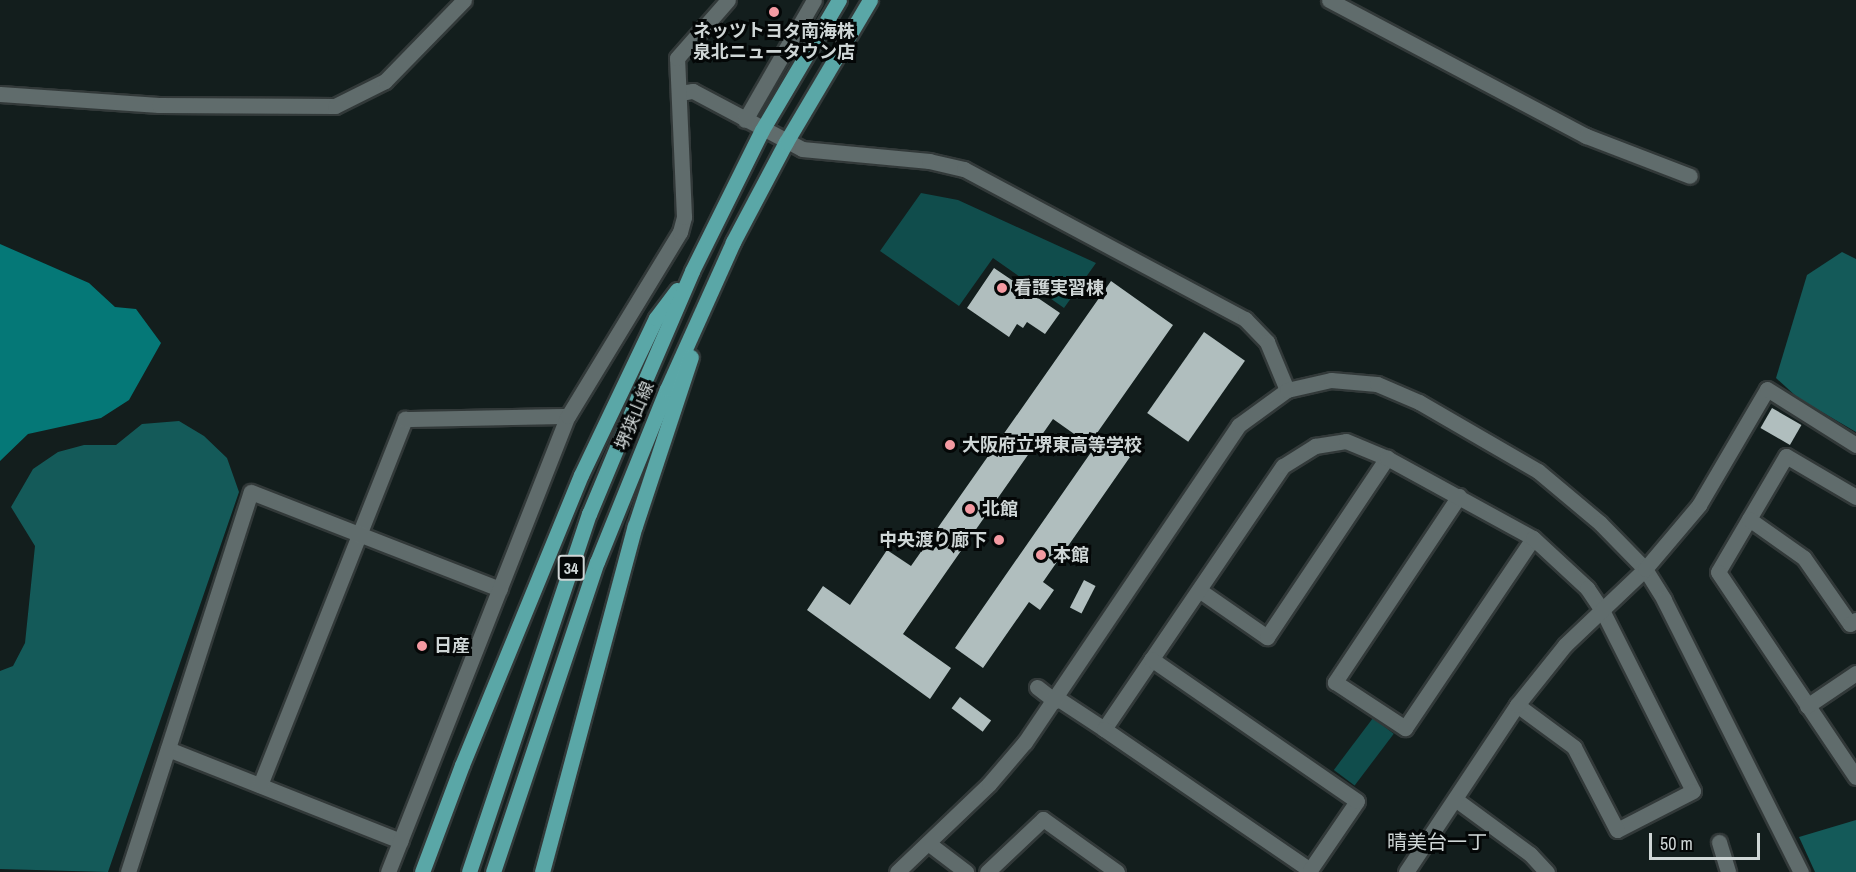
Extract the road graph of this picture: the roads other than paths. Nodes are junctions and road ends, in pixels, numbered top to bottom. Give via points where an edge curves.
1 (464, 0) edge
2 (728, 0) edge
3 (814, 0) edge
4 (839, 0) edge
5 (870, 0) edge
6 (1329, 0) edge
7 (680, 93) junction
8 (0, 94) edge
9 (745, 120) junction
10 (762, 130) junction
11 (786, 142) junction
12 (1690, 176) dead end
13 (692, 271) junction
14 (714, 289) junction
15 (1287, 390) junction
16 (567, 416) junction
17 (1856, 445) edge
18 (1387, 458) junction
19 (1460, 496) junction
20 (1856, 497) edge
21 (1749, 519) junction
22 (357, 534) junction
23 (1533, 538) junction
24 (1645, 569) junction
25 (500, 589) junction
26 (1199, 590) junction
27 (1603, 612) junction
28 (1856, 620) edge
29 (1151, 659) junction
30 (1856, 673) edge
31 (1037, 687) dead end
32 (1056, 699) junction
33 (1517, 705) junction
34 (1807, 705) junction
35 (1104, 729) junction
36 (168, 749) junction
37 (1856, 777) edge
38 (260, 785) junction
39 (1455, 799) junction
40 (400, 841) junction
41 (1719, 842) dead end
42 (928, 843) junction
43 (1726, 871) edge
44 (128, 872) edge
45 (388, 872) edge
46 (422, 872) edge
47 (469, 872) edge
48 (493, 872) edge
49 (542, 872) edge
50 (897, 872) edge
51 (966, 872) edge
52 (987, 872) edge
53 (1117, 872) edge
54 (1406, 872) edge
55 (1547, 872) edge
56 (1801, 872) edge

1 - 8 street via 385,81 335,106 159,105
2 - 7 street via 677,58
3 - 9 street
4 - 10 main road, 堺狭山線 / 34
5 - 11 main road, 堺狭山線 / 34
6 - 12 street via 1586,136
7 - 9 street via 693,91
7 - 16 street via 684,217 680,232
9 - 10 street
10 - 11 street
10 - 13 main road, 堺狭山線 / 34
11 - 14 main road, 堺狭山線 / 34
11 - 15 street via 802,149 929,161 964,169 1245,319 1267,342
13 - 46 main road via 656,318 581,475
13 - 47 main road, 堺狭山線 / 34 via 589,514
14 - 48 main road, 堺狭山線 / 34 via 597,562
14 - 49 main road via 635,526
15 - 24 street via 1331,380 1377,384 1419,402 1538,471 1576,499
15 - 32 street via 1239,425
16 - 22 street via 405,419
16 - 25 street
17 - 24 street via 1767,388 1699,505
18 - 19 street
18 - 26 street via 1346,441 1315,446 1283,466
18 - 26 street via 1267,637
19 - 23 street
19 - 23 street via 1335,682 1406,728
20 - 21 street via 1786,456
21 - 28 street via 1804,558 1850,624
21 - 34 street via 1718,572
22 - 25 street
22 - 36 street via 251,492
22 - 38 street
23 - 27 street via 1587,588
24 - 27 street
24 - 56 street
25 - 40 street
26 - 29 street
27 - 33 street via 1565,645
27 - 33 street via 1693,791 1617,830 1574,747
29 - 35 street
29 - 35 street via 1357,801 1310,870
30 - 34 street
31 - 32 street
32 - 35 street
32 - 42 street via 995,778
33 - 39 street
34 - 37 street
36 - 38 street
36 - 44 street
38 - 40 street
39 - 54 street
39 - 55 street via 1530,854
40 - 45 street
41 - 43 street
42 - 50 street
42 - 51 street
52 - 53 street via 1043,819

